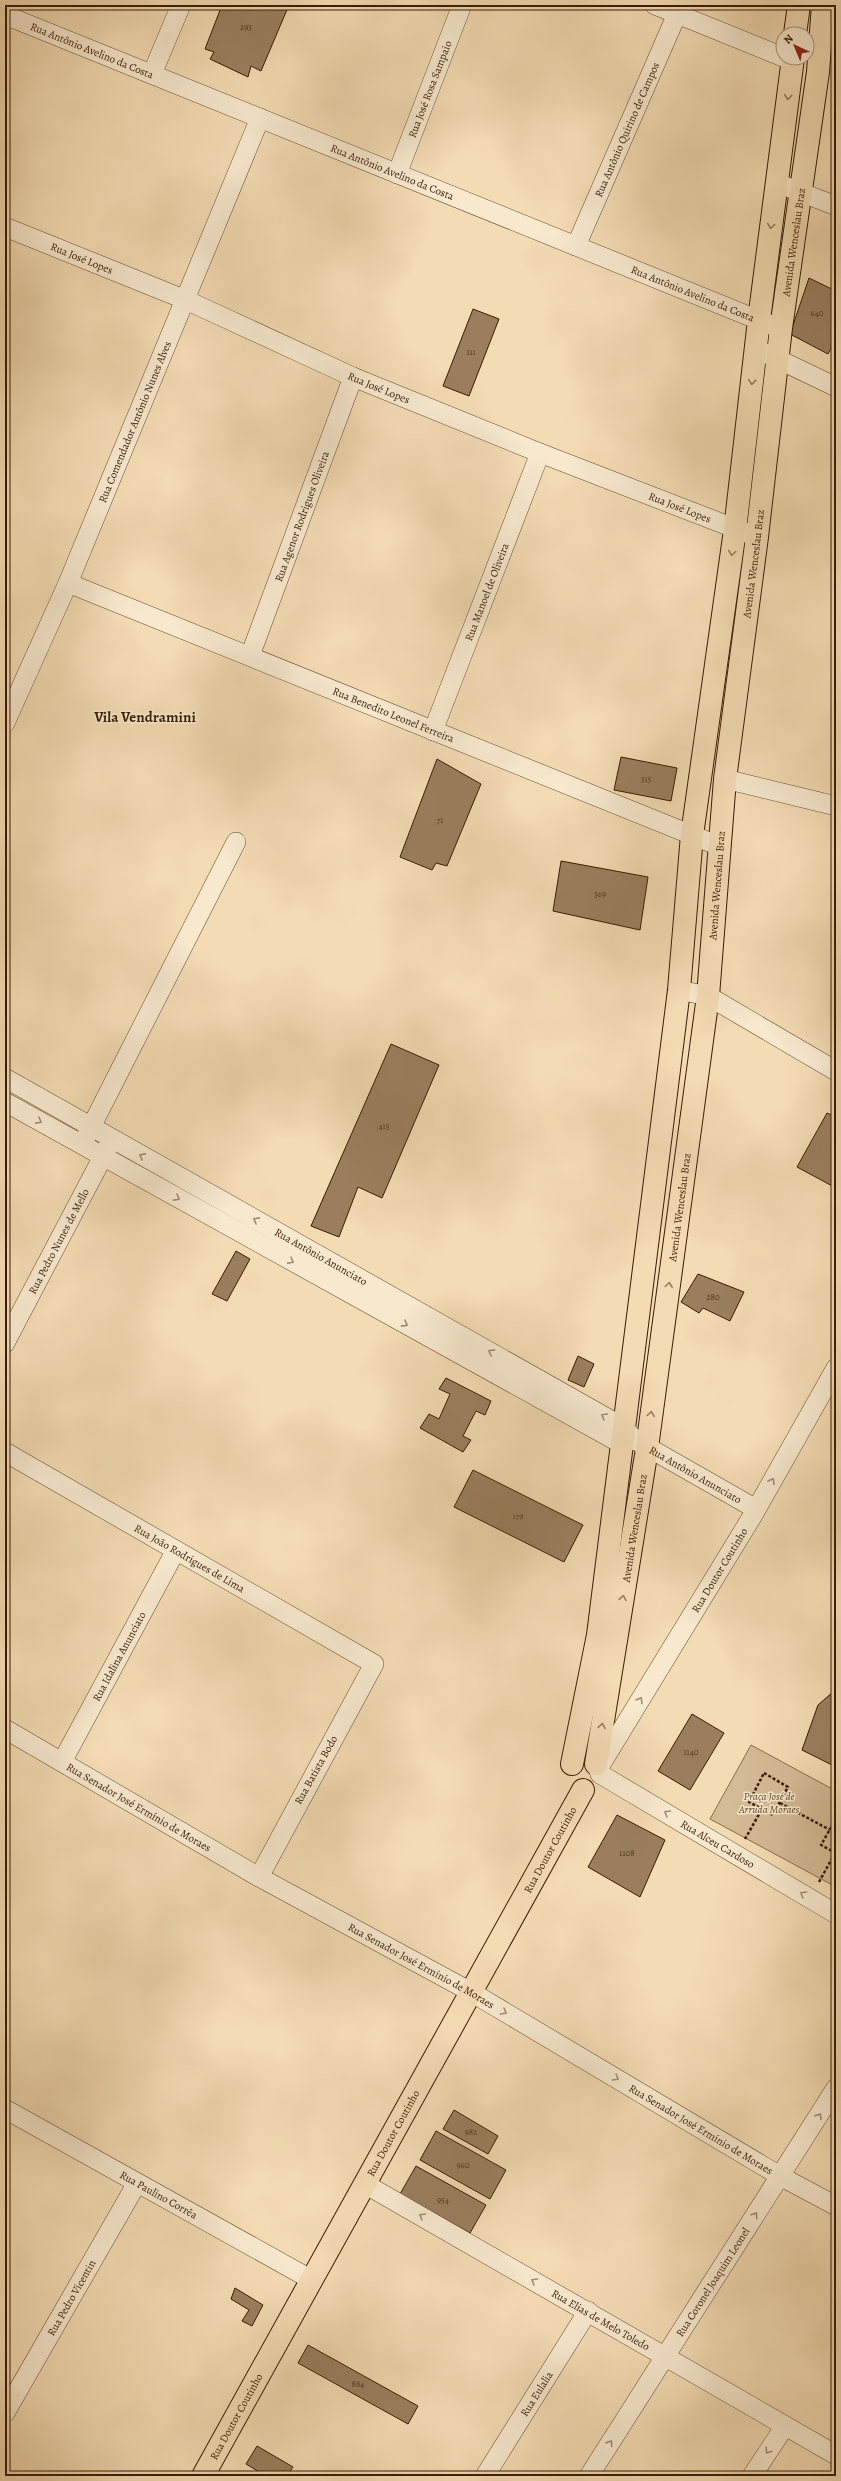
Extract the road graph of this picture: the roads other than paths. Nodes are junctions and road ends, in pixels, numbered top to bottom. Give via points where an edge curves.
1 (180, 5) edge
2 (462, 5) edge
3 (655, 5) edge
4 (799, 5) edge
5 (823, 5) edge
6 (676, 14) junction
7 (5, 15) edge
8 (797, 26) edge
9 (775, 53) edge
10 (787, 66) edge
11 (805, 66) edge
12 (818, 72) junction
13 (152, 74) junction
14 (260, 118) junction
15 (397, 174) junction
16 (777, 183) junction
17 (802, 192) junction
18 (836, 206) edge
19 (7, 233) edge
20 (576, 246) junction
21 (186, 300) junction
22 (759, 320) junction
23 (781, 328) junction
24 (756, 349) junction
25 (778, 360) junction
26 (353, 377) junction
27 (836, 387) edge
28 (540, 453) junction
29 (735, 530) junction
30 (757, 537) junction
31 (68, 583) junction
32 (250, 656) junction
33 (5, 723) edge
34 (433, 731) junction
35 (725, 779) junction
36 (836, 806) edge
37 (692, 835) junction
38 (236, 842) dead end
39 (719, 846) junction
40 (679, 990) junction
41 (708, 996) junction
42 (836, 1071) edge
43 (5, 1078) edge
44 (5, 1102) edge
45 (92, 1127) junction
46 (112, 1139) junction
47 (82, 1146) junction
48 (103, 1157) junction
49 (651, 1209) junction
50 (679, 1212) junction
51 (314, 1263) junction
52 (5, 1343) edge
53 (836, 1368) edge
54 (631, 1439) junction
55 (5, 1452) edge
56 (756, 1509) junction
57 (176, 1550) junction
58 (374, 1664) joint
59 (5, 1729) edge
60 (62, 1762) junction
61 (572, 1764) junction
62 (598, 1769) junction
63 (583, 1790) junction
64 (259, 1877) junction
65 (836, 1914) edge
66 (471, 1992) junction
67 (836, 2088) edge
68 (5, 2110) edge
69 (780, 2176) junction
70 (136, 2183) junction
71 (365, 2184) junction
72 (836, 2206) edge
73 (312, 2280) junction
74 (588, 2312) junction
75 (665, 2356) junction
76 (5, 2413) edge
77 (785, 2426) junction
78 (836, 2455) edge
79 (203, 2476) edge
80 (485, 2476) edge
81 (589, 2476) edge
82 (752, 2476) edge

1 - 13 street
2 - 15 street, Rua José Rosa Sampaio
3 - 6 street
4 - 8 main road
5 - 12 main road, Avenida Wenceslau Braz
6 - 9 street
6 - 20 street, Rua Antônio Quirino de Campos
7 - 13 street, Rua Antônio Avelino da Costa
10 -> 16 main road, Avenida Wenceslau Braz
11 - 12 street
12 - 17 main road, Avenida Wenceslau Braz
13 - 14 street, Rua Antônio Avelino da Costa
14 - 15 street, Rua Antônio Avelino da Costa
14 - 21 street, Rua Comendador Antônio Nunes Alves
15 - 20 street, Rua Antônio Avelino da Costa
16 - 17 street
16 -> 22 main road, Avenida Wenceslau Braz
17 - 18 street
17 - 23 main road, Avenida Wenceslau Braz
19 - 21 street, Rua José Lopes
20 - 22 street, Rua Antônio Avelino da Costa
21 - 26 street, Rua José Lopes
21 - 31 street, Rua Comendador Antônio Nunes Alves
22 - 23 street, Rua Antônio Avelino da Costa
22 - 24 main road, Avenida Wenceslau Braz
23 - 25 main road, Avenida Wenceslau Braz
24 - 25 street
24 -> 29 main road, Avenida Wenceslau Braz
25 - 27 street
25 - 30 main road, Avenida Wenceslau Braz
26 - 28 street, Rua José Lopes
26 - 32 street, Rua Agenor Rodrigues Oliveira
28 - 29 street, Rua José Lopes
28 - 34 street, Rua Manoel de Oliveira
29 - 30 street, Rua José Lopes
29 -> 37 main road, Avenida Wenceslau Braz
30 - 35 main road, Avenida Wenceslau Braz
31 - 32 street, Rua Benedito Leonel Ferreira
31 - 33 street, Rua Comendador Antônio Nunes Alves
32 - 34 street, Rua Benedito Leonel Ferreira
34 - 37 street, Rua Benedito Leonel Ferreira
35 - 36 street
35 - 39 main road, Avenida Wenceslau Braz
37 - 39 street, Rua Benedito Leonel Ferreira
37 - 40 main road, Avenida Wenceslau Braz
38 - 45 street
39 - 41 main road, Avenida Wenceslau Braz
40 - 41 street
40 - 49 main road, Avenida Wenceslau Braz
41 - 42 street
41 - 50 main road, Avenida Wenceslau Braz
43 - 45 street, Rua Antônio Anunciato
44 -> 47 street, Rua Antônio Anunciato
45 - 46 street, Rua Antônio Anunciato
45 - 47 street
46 - 48 street, Rua Pedro Nunes de Mello
51 -> 46 street, Rua Antônio Anunciato
47 - 48 street, Rua Antônio Anunciato
48 -> 51 street, Rua Antônio Anunciato
48 - 52 street, Rua Pedro Nunes de Mello
49 - 50 main road
49 - 54 main road, Avenida Wenceslau Braz
54 -> 50 main road, Avenida Wenceslau Braz
51 - 54 street, Rua Antônio Anunciato
56 -> 53 street, Rua Doutor Coutinho
54 - 56 street, Rua Antônio Anunciato
54 - 61 main road, Avenida Wenceslau Braz via 598,1635
62 -> 54 main road, Avenida Wenceslau Braz
55 - 57 street, Rua João Rodrigues de Lima
62 -> 56 street, Rua Doutor Coutinho
57 - 58 street, Rua João Rodrigues de Lima
57 - 60 street, Rua Idalina Anunciato
58 - 64 street, Rua Batista Bodo
59 - 60 street, Rua Senador José Ermínio de Moraes
60 - 64 street, Rua Senador José Ermínio de Moraes
61 - 62 main road via 587,1759
61 - 63 main road via 568,1778 573,1787
62 - 63 main road via 596,1784
65 -> 62 street, Rua Alceu Cardoso
63 - 66 main road, Rua Doutor Coutinho
64 - 66 street, Rua Senador José Ermínio de Moraes
66 -> 69 street, Rua Senador José Ermínio de Moraes
66 - 71 main road, Rua Doutor Coutinho
69 -> 67 street, Rua Coronel Joaquim Leonel
68 - 70 street, Rua Paulino Corrêa
69 - 72 street, Rua Senador José Ermínio de Moraes
75 -> 69 street, Rua Coronel Joaquim Leonel
70 - 73 street, Rua Paulino Corrêa
70 - 76 street, Rua Pedro Vicentin
71 - 73 main road, Rua Doutor Coutinho
74 -> 71 street, Rua Elias de Melo Toledo
73 - 79 main road, Rua Doutor Coutinho
74 - 75 street, Rua Elias de Melo Toledo
74 - 80 street, Rua Eulalia
75 - 77 street, Rua Elias de Melo Toledo
81 -> 75 street, Rua Coronel Joaquim Leonel
77 - 78 street, Rua Elias de Melo Toledo
77 -> 82 street

